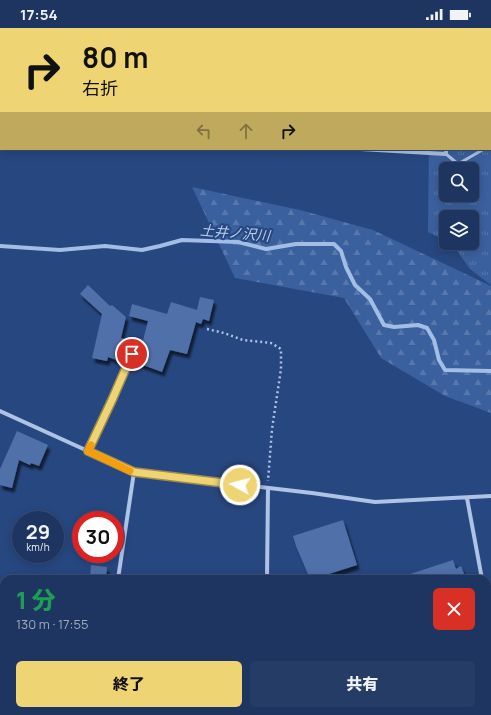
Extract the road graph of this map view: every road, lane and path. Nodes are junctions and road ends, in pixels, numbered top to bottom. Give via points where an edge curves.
1 (389, 150) edge
2 (482, 150) edge
3 (446, 152) edge
4 (207, 329) dead end
5 (132, 354) dead end
6 (0, 411) edge
7 (88, 451) junction
8 (134, 472) junction
9 (268, 488) junction
10 (491, 496) edge
11 (467, 498) junction
12 (119, 575) edge
13 (267, 575) edge
14 (481, 575) edge

1 - 3 street
2 - 3 lane via 458,164
4 - 9 path via 243,340 271,343 281,349
5 - 7 street
6 - 7 street
7 - 8 street
8 - 9 street
8 - 12 street
9 - 11 street via 375,502
9 - 13 street
10 - 11 street
11 - 14 street

